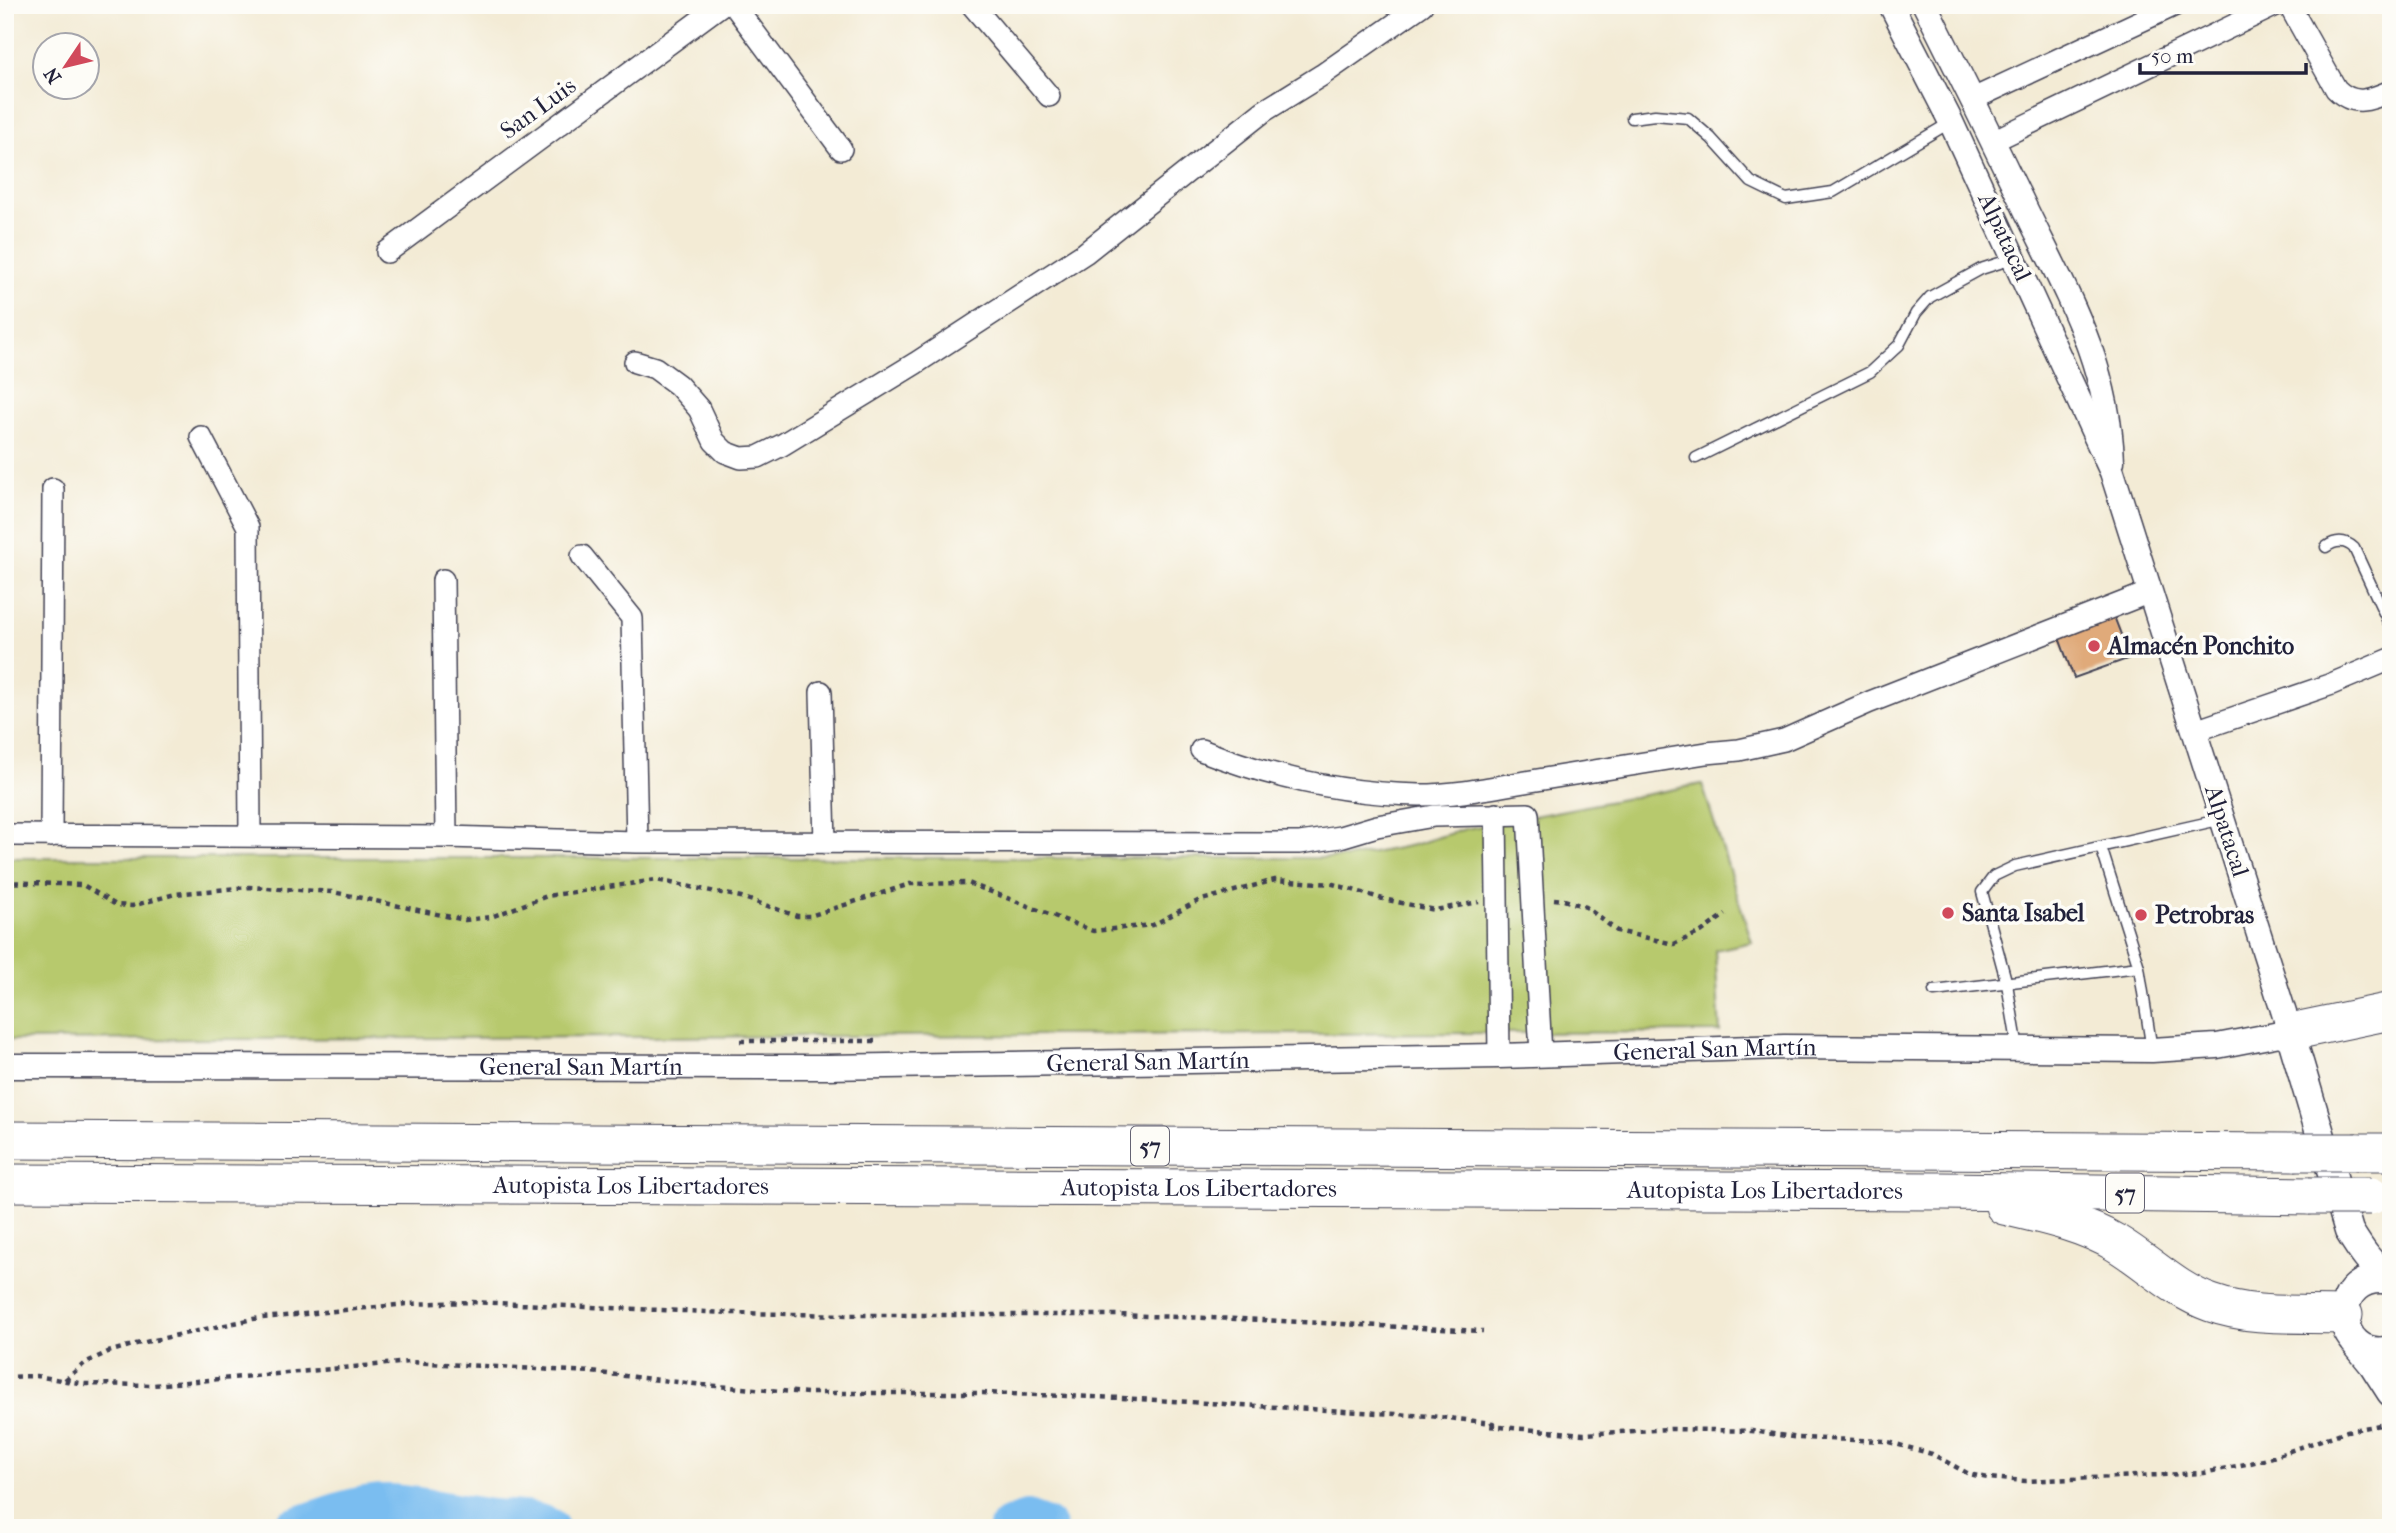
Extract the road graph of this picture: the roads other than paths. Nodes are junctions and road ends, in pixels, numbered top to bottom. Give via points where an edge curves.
1 (721, 5) edge
2 (734, 5) edge
3 (972, 5) edge
4 (1422, 5) edge
5 (1891, 5) edge
6 (1926, 5) edge
7 (2175, 5) edge
8 (2276, 5) edge
9 (2289, 5) edge
10 (2391, 91) edge
11 (1049, 96) dead end
12 (1973, 99) junction
13 (1632, 118) dead end
14 (1951, 122) junction
15 (1993, 141) junction
16 (841, 149) dead end
17 (387, 252) dead end
18 (2015, 258) junction
19 (2085, 331) junction
20 (2054, 346) junction
21 (635, 362) dead end
22 (201, 438) dead end
23 (1696, 458) dead end
24 (2112, 472) junction
25 (53, 489) dead end
26 (2326, 547) dead end
27 (582, 556) dead end
28 (443, 580) dead end
29 (2150, 592) junction
30 (2391, 628) edge
31 (2391, 659) edge
32 (821, 692) dead end
33 (2195, 731) junction
34 (1201, 750) dead end
35 (1496, 814) junction
36 (2223, 819) junction
37 (5, 835) edge
38 (250, 835) junction
39 (51, 836) junction
40 (446, 836) junction
41 (638, 842) junction
42 (825, 842) junction
43 (2101, 847) junction
44 (2139, 967) junction
45 (2007, 984) junction
46 (1934, 991) dead end
47 (2391, 1011) edge
48 (2290, 1032) junction
49 (2018, 1048) junction
50 (2152, 1050) junction
51 (1541, 1055) junction
52 (1499, 1056) junction
53 (5, 1066) edge
54 (5, 1140) edge
55 (2374, 1152) edge
56 (5, 1183) edge
57 (1942, 1191) junction
58 (2381, 1196) edge
59 (2349, 1231) junction
60 (2391, 1279) edge
61 (2347, 1321) junction
62 (2391, 1350) edge
63 (2391, 1392) edge

1 - 17 street, San Luis
2 - 16 street
3 - 11 street
4 - 21 street via 1264,111 1085,253 916,363 758,457 741,458 725,452 688,395 667,376
5 - 14 street, Alpatacal
6 - 12 street, Alpatacal
7 - 12 street
8 - 15 street
9 - 10 street via 2343,96 2367,101
12 - 15 street, Alpatacal
13 - 14 lane via 1688,118 1751,182 1786,199 1833,192
14 - 18 street, Alpatacal
15 - 19 street, Alpatacal
18 - 20 street, Alpatacal
18 - 23 lane via 1981,269 1930,297 1899,345 1870,372
19 - 20 street via 2076,342
19 - 24 street, Alpatacal via 2108,416
20 - 24 street, Alpatacal
22 - 38 street via 248,527
24 - 29 street, Alpatacal
25 - 39 street
26 - 30 lane via 2338,541 2354,548
27 - 41 street via 632,618
28 - 40 street
29 - 33 street, Alpatacal
29 - 34 street via 1784,740 1739,750 1419,795 1285,778
31 - 33 street
32 - 42 street
33 - 36 street, Alpatacal
35 - 42 street via 1434,816 1300,843
35 - 51 street via 1528,814
35 - 52 street
36 - 43 lane
36 - 48 street, Alpatacal
37 - 39 street
38 - 39 street
38 - 40 street
40 - 41 street
41 - 42 street
43 - 44 lane
43 - 45 lane via 2015,866 1994,876 1982,892
44 - 45 lane
44 - 50 lane
45 - 46 lane
45 - 49 lane
47 - 48 highway
48 - 50 street, General San Martín via 2217,1046
48 - 59 main road, Alpatacal
49 - 50 street, General San Martín
49 - 51 street, General San Martín via 1784,1047
51 - 52 street, General San Martín
52 - 53 street, General San Martín via 826,1067
54 - 55 highway, Autopista Los Libertadores / 57, bridge
56 - 57 highway, Autopista Los Libertadores / 57
57 - 58 highway, Autopista Los Libertadores / 57, bridge
57 - 61 highway via 2088,1229 2210,1303 2251,1313
59 - 60 main road, Alpatacal via 2368,1259
59 - 61 main road, Alpatacal
60 - 61 main road, Alpatacal via 2379,1278 2352,1290
61 - 62 main road via 2374,1351
61 - 63 main road

